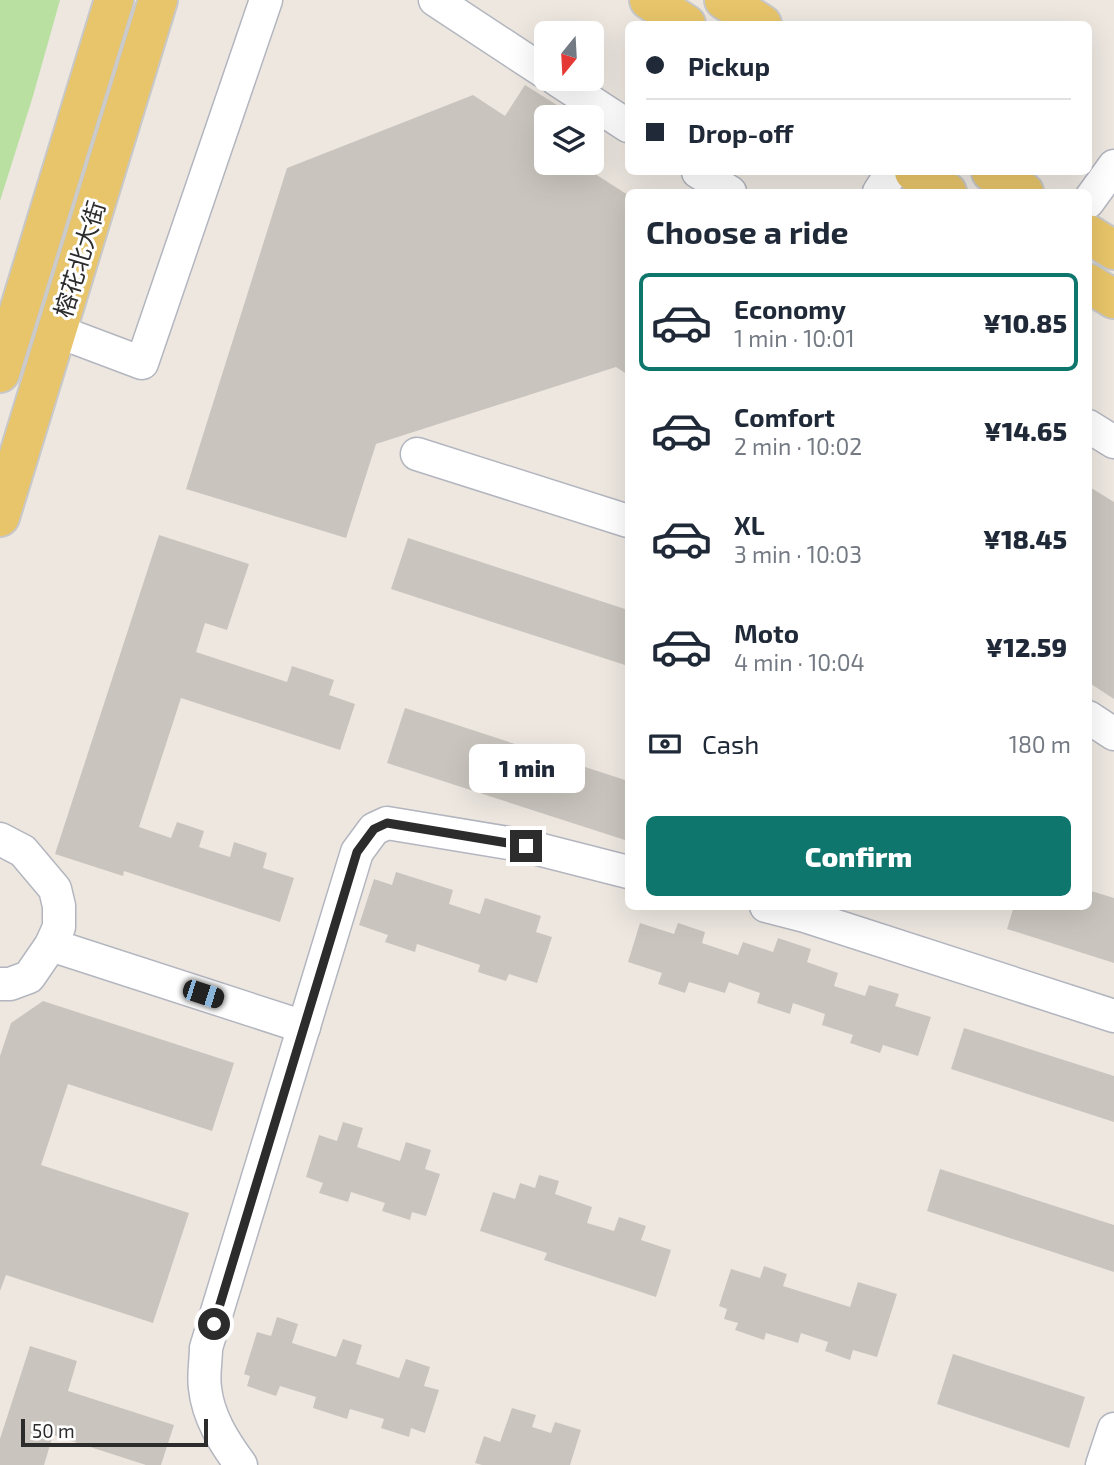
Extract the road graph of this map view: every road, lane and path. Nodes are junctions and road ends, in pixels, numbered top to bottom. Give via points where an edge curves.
1 (114, 0) edge
2 (158, 0) edge
3 (266, 0) edge
4 (435, 0) edge
5 (649, 0) edge
6 (724, 0) edge
7 (681, 21) edge
8 (757, 21) edge
9 (534, 64) edge
10 (574, 91) edge
11 (625, 124) edge
12 (1114, 166) edge
13 (703, 175) edge
14 (919, 175) edge
15 (996, 175) edge
16 (725, 189) edge
17 (942, 189) edge
18 (1019, 189) edge
19 (1092, 196) edge
20 (1092, 236) edge
21 (1114, 250) edge
22 (1092, 285) edge
23 (1114, 299) edge
24 (57, 331) junction
25 (0, 373) edge
26 (1092, 428) edge
27 (1114, 442) edge
28 (417, 454) dead end
29 (0, 517) edge
30 (625, 520) edge
31 (1092, 720) edge
32 (1114, 734) edge
33 (0, 839) edge
34 (625, 871) edge
35 (781, 910) edge
36 (51, 945) junction
37 (0, 984) edge
38 (1114, 1016) edge
39 (304, 1027) junction
40 (1114, 1429) edge
41 (241, 1465) edge
42 (1102, 1465) edge

1 - 25 main road, 榕花北大街
2 - 24 main road, 榕花北大街
3 - 24 lane via 142,363
4 - 9 lane
5 - 7 main road
6 - 8 main road
10 - 11 lane
12 - 19 lane
13 - 16 lane
14 - 17 main road
15 - 18 main road
20 - 21 main road
22 - 23 main road
24 - 29 main road, 榕花北大街
26 - 27 lane
28 - 30 lane
31 - 32 lane
33 - 36 lane via 23,851 55,889 59,927
34 - 39 lane via 526,846 387,823 374,829 357,852
35 - 38 lane
36 - 37 lane via 29,977
36 - 39 lane
39 - 41 lane via 206,1348 204,1388 213,1420
40 - 42 lane

